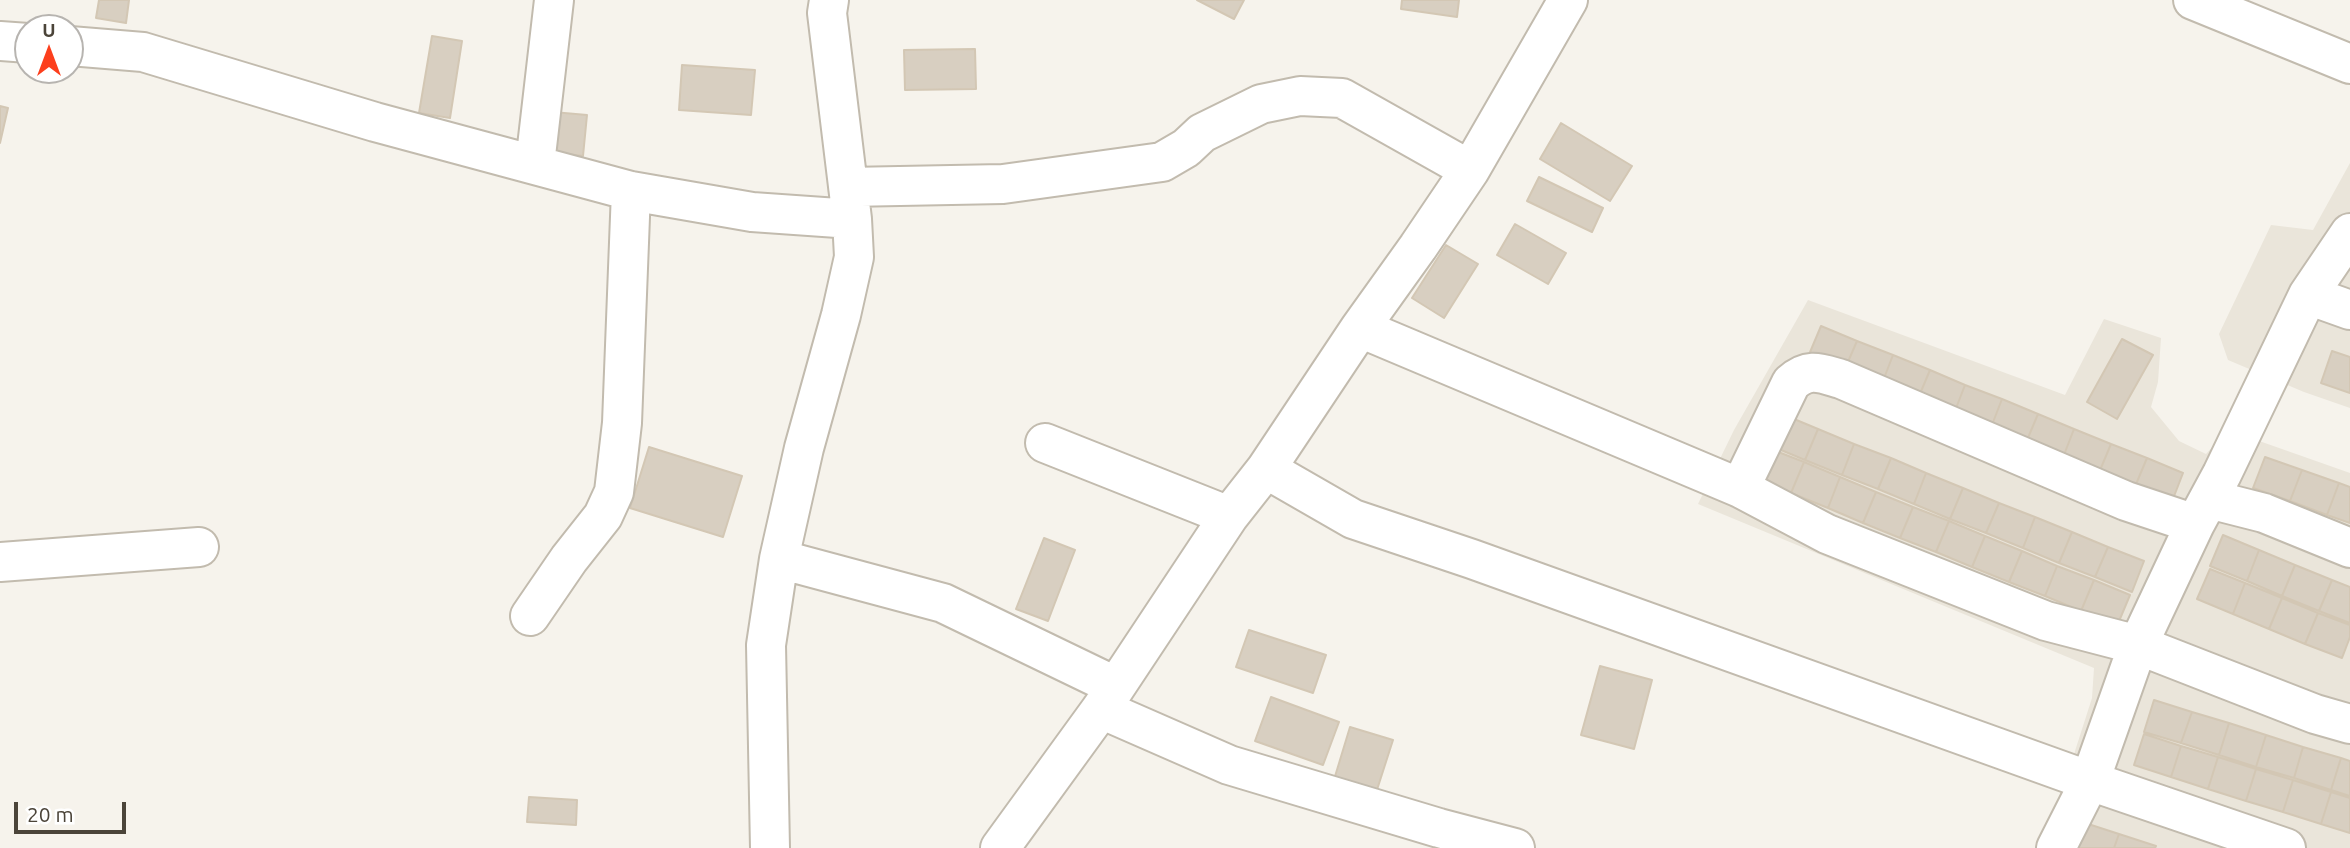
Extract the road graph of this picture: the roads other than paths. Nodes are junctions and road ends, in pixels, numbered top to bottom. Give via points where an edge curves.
1 (554, 0) edge
2 (829, 0) edge
3 (1568, 0) edge
4 (2193, 0) edge
5 (84, 47) edge
6 (2350, 64) edge
7 (535, 164) junction
8 (1470, 170) junction
9 (631, 191) junction
10 (850, 203) junction
11 (2350, 233) edge
12 (2308, 295) junction
13 (2350, 310) edge
14 (1360, 328) junction
15 (1045, 443) dead end
16 (1266, 469) junction
17 (1740, 488) junction
18 (2202, 512) junction
19 (1229, 516) junction
20 (199, 547) dead end
21 (2350, 548) edge
22 (779, 559) junction
23 (0, 562) edge
24 (530, 616) dead end
25 (2138, 645) junction
26 (1108, 697) junction
27 (2350, 724) edge
28 (2090, 781) junction
29 (770, 848) edge
30 (1000, 848) edge
31 (1515, 848) edge
32 (2056, 848) edge
33 (2286, 848) edge

1 - 7 street
2 - 10 street
3 - 8 street
4 - 6 street
5 - 7 street via 143,52 375,122
7 - 9 street
8 - 10 street via 1342,98 1300,96 1261,104 1202,133 1162,162
8 - 14 street
9 - 10 street via 752,212
9 - 24 street via 622,423 614,492 603,516
10 - 22 street via 852,268
11 - 12 street
12 - 13 street
12 - 18 street
14 - 16 street
14 - 17 street
15 - 19 street
16 - 19 street
16 - 28 street via 1353,519
17 - 18 street via 1791,383 1801,374 1816,372 2126,501
17 - 25 street via 1827,534 2046,621
18 - 21 street via 2264,513
18 - 25 street
19 - 26 street
20 - 23 street
22 - 26 street via 943,603
22 - 29 street via 766,645
25 - 27 street
25 - 28 street
26 - 30 street
26 - 31 street via 1229,765
28 - 32 street
28 - 33 street

